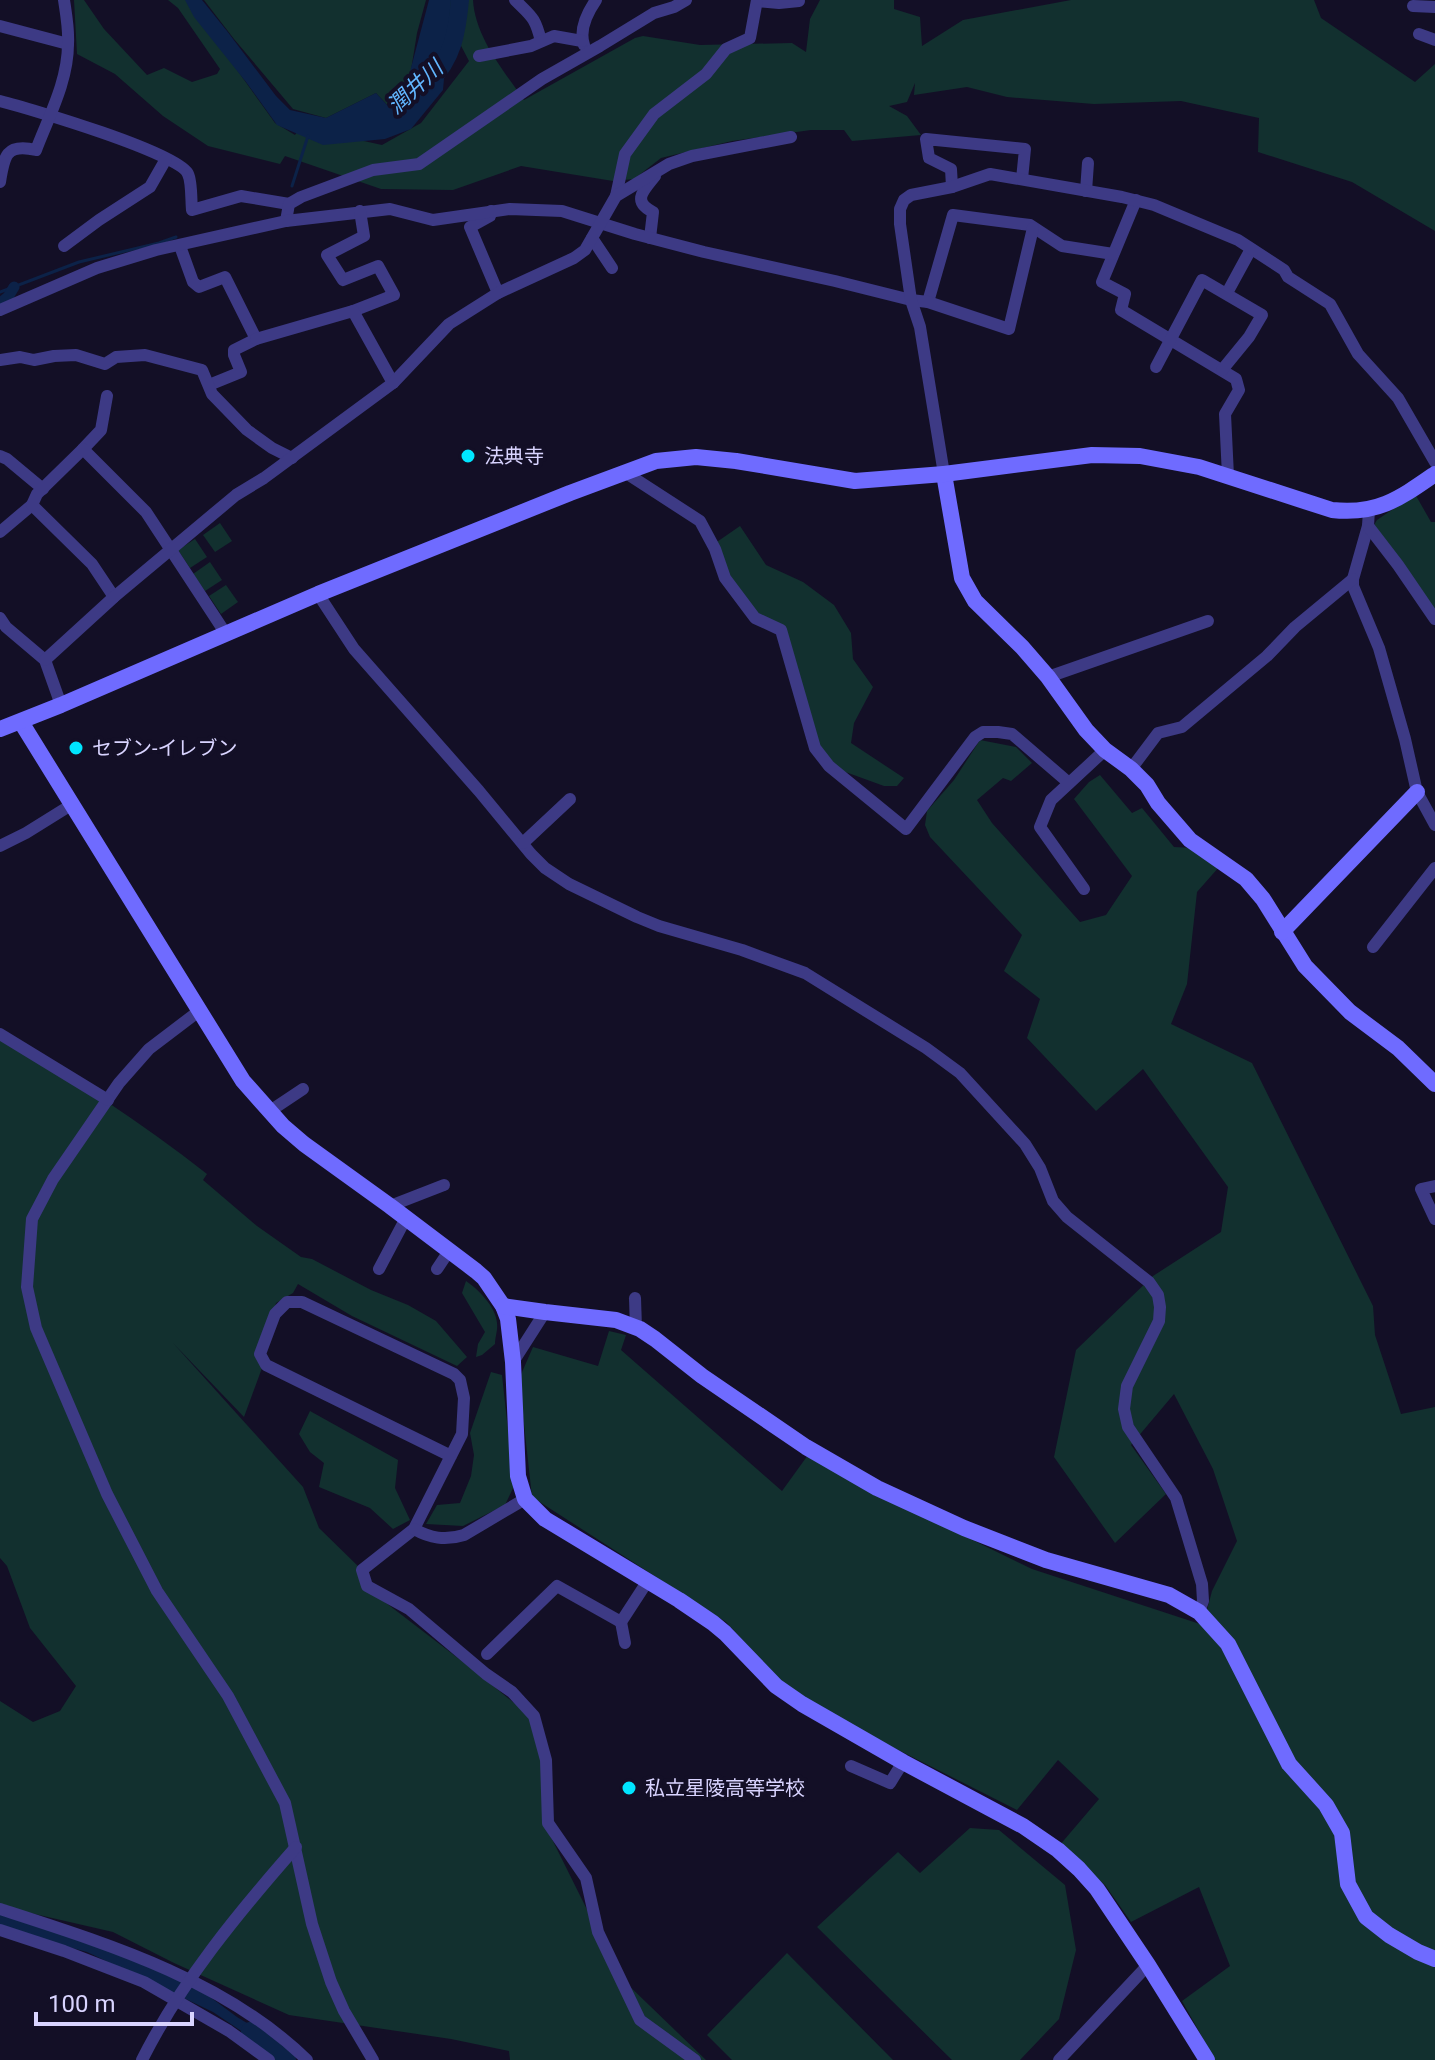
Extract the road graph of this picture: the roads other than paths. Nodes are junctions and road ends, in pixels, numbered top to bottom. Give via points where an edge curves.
1 (64, 0) edge
2 (515, 0) edge
3 (596, 0) edge
4 (686, 0) edge
5 (757, 1) edge
6 (799, 1) edge
7 (1413, 6) dead end
8 (1435, 7) edge
9 (0, 26) edge
10 (1419, 34) dead end
11 (1435, 40) edge
12 (541, 41) junction
13 (582, 41) junction
14 (68, 44) junction
15 (589, 53) junction
16 (479, 56) dead end
17 (0, 101) edge
18 (49, 114) junction
19 (791, 137) dead end
20 (166, 159) junction
21 (1088, 163) dead end
22 (659, 170) junction
23 (1022, 179) junction
24 (0, 182) edge
25 (952, 187) junction
26 (1086, 191) junction
27 (616, 196) junction
28 (1136, 200) junction
29 (289, 204) junction
30 (360, 211) junction
31 (491, 211) junction
32 (286, 221) junction
33 (601, 223) junction
34 (1033, 228) junction
35 (592, 238) junction
36 (650, 238) junction
37 (64, 246) dead end
38 (180, 246) junction
39 (1251, 249) junction
40 (1113, 254) junction
41 (612, 268) dead end
42 (498, 293) junction
43 (1227, 293) junction
44 (911, 300) junction
45 (928, 302) junction
46 (0, 310) edge
47 (353, 311) junction
48 (256, 339) junction
49 (1172, 341) junction
50 (0, 360) edge
51 (1156, 367) dead end
52 (1222, 370) junction
53 (393, 383) junction
54 (209, 385) junction
55 (107, 396) dead end
56 (83, 449) junction
57 (0, 456) edge
58 (292, 458) junction
59 (1435, 462) edge
60 (626, 473) junction
61 (944, 474) junction
62 (1435, 474) edge
63 (1228, 476) junction
64 (43, 489) junction
65 (32, 505) junction
66 (1368, 518) junction
67 (0, 532) edge
68 (171, 548) junction
69 (1353, 579) junction
70 (318, 594) junction
71 (114, 597) junction
72 (0, 618) edge
73 (1435, 619) edge
74 (1208, 621) dead end
75 (226, 634) junction
76 (45, 660) junction
77 (1048, 677) junction
78 (61, 705) junction
79 (21, 722) junction
80 (1, 727) edge
81 (1105, 750) junction
82 (1131, 769) junction
83 (1069, 783) junction
84 (1417, 792) junction
85 (570, 799) dead end
86 (71, 805) junction
87 (1435, 825) edge
88 (523, 843) junction
89 (0, 846) edge
90 (1435, 868) edge
91 (1084, 889) dead end
92 (1282, 932) junction
93 (1373, 947) dead end
94 (199, 1011) junction
95 (0, 1034) edge
96 (1435, 1084) edge
97 (303, 1089) dead end
98 (108, 1100) junction
99 (270, 1111) junction
100 (444, 1185) dead end
101 (1435, 1186) edge
102 (390, 1206) junction
103 (406, 1218) junction
104 (1435, 1219) edge
105 (449, 1251) junction
106 (379, 1269) dead end
107 (437, 1269) dead end
108 (635, 1298) dead end
109 (503, 1306) junction
110 (545, 1312) junction
111 (636, 1328) junction
112 (513, 1362) junction
113 (451, 1456) junction
114 (525, 1499) junction
115 (414, 1529) junction
116 (647, 1582) junction
117 (1199, 1612) junction
118 (621, 1622) junction
119 (625, 1643) dead end
120 (487, 1654) dead end
121 (903, 1762) junction
122 (851, 1766) dead end
123 (296, 1847) junction
124 (0, 1909) edge
125 (0, 1930) edge
126 (1435, 1959) edge
127 (1148, 1965) junction
128 (189, 1979) junction
129 (175, 2001) junction
130 (142, 2060) edge
131 (269, 2060) edge
132 (307, 2060) edge
133 (373, 2060) edge
134 (695, 2060) edge
135 (1059, 2060) edge
136 (1207, 2060) edge

1 - 14 street
2 - 12 street via 537,23
3 - 13 street
4 - 15 street
5 - 6 street
5 - 27 street via 750,38 726,49 706,74 654,114 625,154
7 - 8 street
9 - 14 street
10 - 11 street
12 - 13 street via 554,36
12 - 16 street
13 - 15 street
14 - 18 street via 64,76
15 - 29 street via 419,164 373,170
17 - 18 street
18 - 20 street
18 - 24 street via 36,150 22,147 4,158
19 - 22 street via 692,156
20 - 29 street via 188,173 192,210 241,196
20 - 37 street via 150,187
21 - 26 street
22 - 27 street
22 - 36 street via 641,194 645,208 653,212
23 - 25 street via 990,174
23 - 25 street via 1025,149 926,139 929,158 951,169
23 - 26 street
25 - 44 street via 911,195 900,209
26 - 28 street
27 - 33 street
28 - 39 street
28 - 40 street
29 - 32 street
30 - 31 street via 390,209 433,220
30 - 32 street
30 - 47 street via 364,236 327,255 343,280 378,266 394,295
31 - 33 street via 562,211
31 - 42 street via 470,227
32 - 38 street
33 - 35 street
33 - 36 street
34 - 40 street via 1062,246
34 - 45 street via 953,215
34 - 45 street via 1009,329
35 - 41 street
35 - 42 street via 574,258
36 - 44 street
38 - 46 street via 97,268
38 - 48 street via 199,287 225,277
39 - 43 street
39 - 59 street via 1330,304 1358,354 1398,398
40 - 49 street via 1102,282 1125,294 1121,310
42 - 53 street via 449,324
43 - 49 street via 1202,280
43 - 52 street via 1262,315
44 - 45 street
44 - 61 street
47 - 48 street
47 - 53 street
48 - 54 street via 234,350 241,372
49 - 51 street
49 - 52 street
50 - 54 street via 76,355 105,364 116,357 145,355 202,370
52 - 63 street via 1236,379 1239,390 1225,414
53 - 58 street
54 - 58 street via 247,430
55 - 56 street via 101,430
56 - 64 street
56 - 68 street via 146,512
57 - 64 street
58 - 68 street
60 - 61 street via 656,461 696,457 855,481
60 - 70 street
60 - 83 street via 700,521 725,578 755,618 781,630 815,748 829,766 906,829 983,732 1012,734
61 - 63 street via 1092,455 1168,460
61 - 77 street via 962,578 975,601
62 - 66 street
63 - 66 street
64 - 65 street
65 - 67 street
65 - 71 street via 92,564
66 - 69 street
66 - 73 street
68 - 71 street
68 - 75 street
69 - 82 street via 1182,727 1158,733
69 - 84 street via 1379,648
70 - 75 street
70 - 88 street via 354,649
71 - 76 street
72 - 76 street
74 - 77 street
75 - 78 street
76 - 78 street
77 - 81 street
78 - 79 street
79 - 80 street
79 - 86 street
81 - 82 street
81 - 83 street
82 - 92 street via 1190,840 1246,879
83 - 91 street via 1051,800 1040,827
84 - 87 street
84 - 92 street
85 - 88 street
86 - 89 street
86 - 94 street
88 - 117 street via 545,868 569,884 659,926 805,973 926,1048 960,1073 1025,1144 1053,1201 1067,1217 1149,1282 1158,1295 1159,1321 1127,1386 1124,1409 1128,1427 1176,1498 1202,1584
90 - 93 street
92 - 96 street via 1305,966 1350,1012
94 - 98 street via 149,1049
94 - 99 street via 243,1081
95 - 98 street
97 - 99 street
98 - 123 street via 32,1219 27,1287 36,1328 107,1494 157,1591 235,1710 285,1803
99 - 102 street via 304,1144
100 - 102 street
101 - 104 street via 1421,1189
102 - 103 street
103 - 105 street
103 - 106 street
105 - 107 street
105 - 109 street via 484,1278
108 - 111 street
109 - 110 street
109 - 112 street
110 - 111 street via 616,1320
110 - 112 street
111 - 117 street via 806,1447 877,1488 1046,1560 1169,1595
112 - 114 street via 518,1476
113 - 113 street via 266,1365 260,1354 275,1314 287,1302 302,1302 454,1374 464,1398 462,1434
113 - 115 street
114 - 115 street via 454,1538 430,1538
114 - 116 street via 545,1519
115 - 134 street via 362,1570 367,1586 409,1609 534,1716 546,1760 548,1823 586,1878 598,1932 640,2020
116 - 118 street
116 - 121 street via 719,1628 766,1677 802,1704
117 - 126 street via 1228,1644 1289,1764 1326,1805 1342,1833 1348,1884 1366,1917
118 - 119 street
118 - 120 street via 557,1586
121 - 122 street via 890,1783
121 - 127 street via 1058,1850 1097,1889
123 - 128 street
123 - 133 street via 331,1982
124 - 128 street
125 - 129 street via 109,1967
127 - 135 street
127 - 136 street
128 - 129 street
128 - 132 street via 269,2026
129 - 130 street
129 - 131 street

